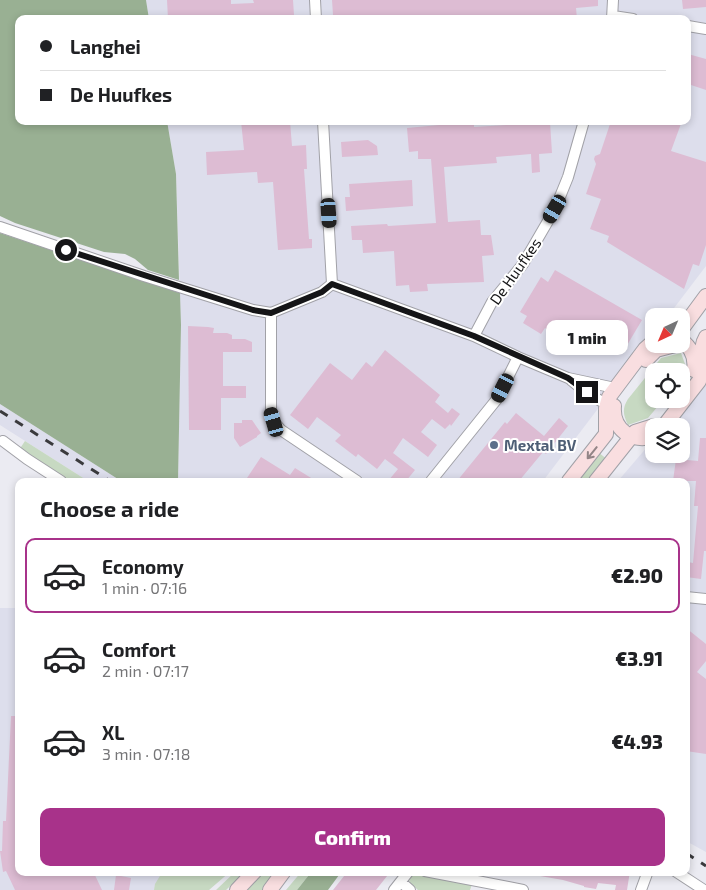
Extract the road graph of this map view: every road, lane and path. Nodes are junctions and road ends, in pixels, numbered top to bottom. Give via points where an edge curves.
1 (315, 0) edge
2 (613, 0) edge
3 (316, 15) edge
4 (612, 15) edge
5 (691, 26) edge
6 (706, 29) edge
7 (323, 125) edge
8 (583, 125) edge
9 (0, 227) edge
10 (332, 284) junction
11 (706, 296) edge
12 (706, 308) edge
13 (271, 313) junction
14 (690, 318) edge
15 (690, 330) edge
16 (474, 336) junction
17 (706, 337) edge
18 (645, 349) edge
19 (690, 350) edge
20 (654, 353) edge
21 (518, 357) junction
22 (701, 372) edge
23 (568, 378) junction
24 (690, 379) edge
25 (615, 388) junction
26 (700, 389) edge
27 (669, 408) edge
28 (609, 411) junction
29 (661, 418) edge
30 (672, 418) edge
31 (645, 429) edge
32 (645, 437) edge
33 (634, 438) junction
34 (3, 441) dead end
35 (56, 478) edge
36 (353, 478) edge
37 (433, 478) edge
38 (571, 478) edge
39 (599, 478) edge
40 (605, 478) edge
41 (690, 597) edge
42 (706, 599) edge
43 (250, 876) edge
44 (280, 876) edge
45 (405, 876) edge
46 (448, 876) edge
47 (646, 876) edge
48 (683, 876) edge
49 (397, 886) edge
50 (236, 889) edge
51 (508, 889) edge
52 (270, 890) edge
53 (410, 890) edge
54 (523, 890) edge
55 (641, 890) edge
56 (704, 890) edge

1 - 3 street
2 - 4 street
5 - 6 street
7 - 10 street
8 - 16 street, De Huufkes via 555,209 523,264 492,302
9 - 13 street via 144,276
10 - 13 street via 322,292
10 - 16 street
11 - 14 main road
12 - 15 main road
13 - 36 street via 271,411 274,422
16 - 21 street
17 - 22 main road
18 - 25 main road
19 - 22 main road
20 - 28 main road
21 - 23 street
21 - 37 street via 497,399
22 - 24 main road
22 - 26 main road
23 - 25 street
23 - 28 street
25 - 28 main road
26 - 30 main road
27 - 29 main road
28 - 33 main road via 618,427
28 -> 38 main road via 606,434
31 - 33 main road via 635,432
32 - 33 main road
33 - 39 main road
33 - 40 main road
34 - 35 street
41 - 42 street
43 - 50 main road
44 - 52 main road
45 - 49 street
46 - 51 street
47 - 55 street
48 - 56 street
49 - 53 street
51 - 54 street

